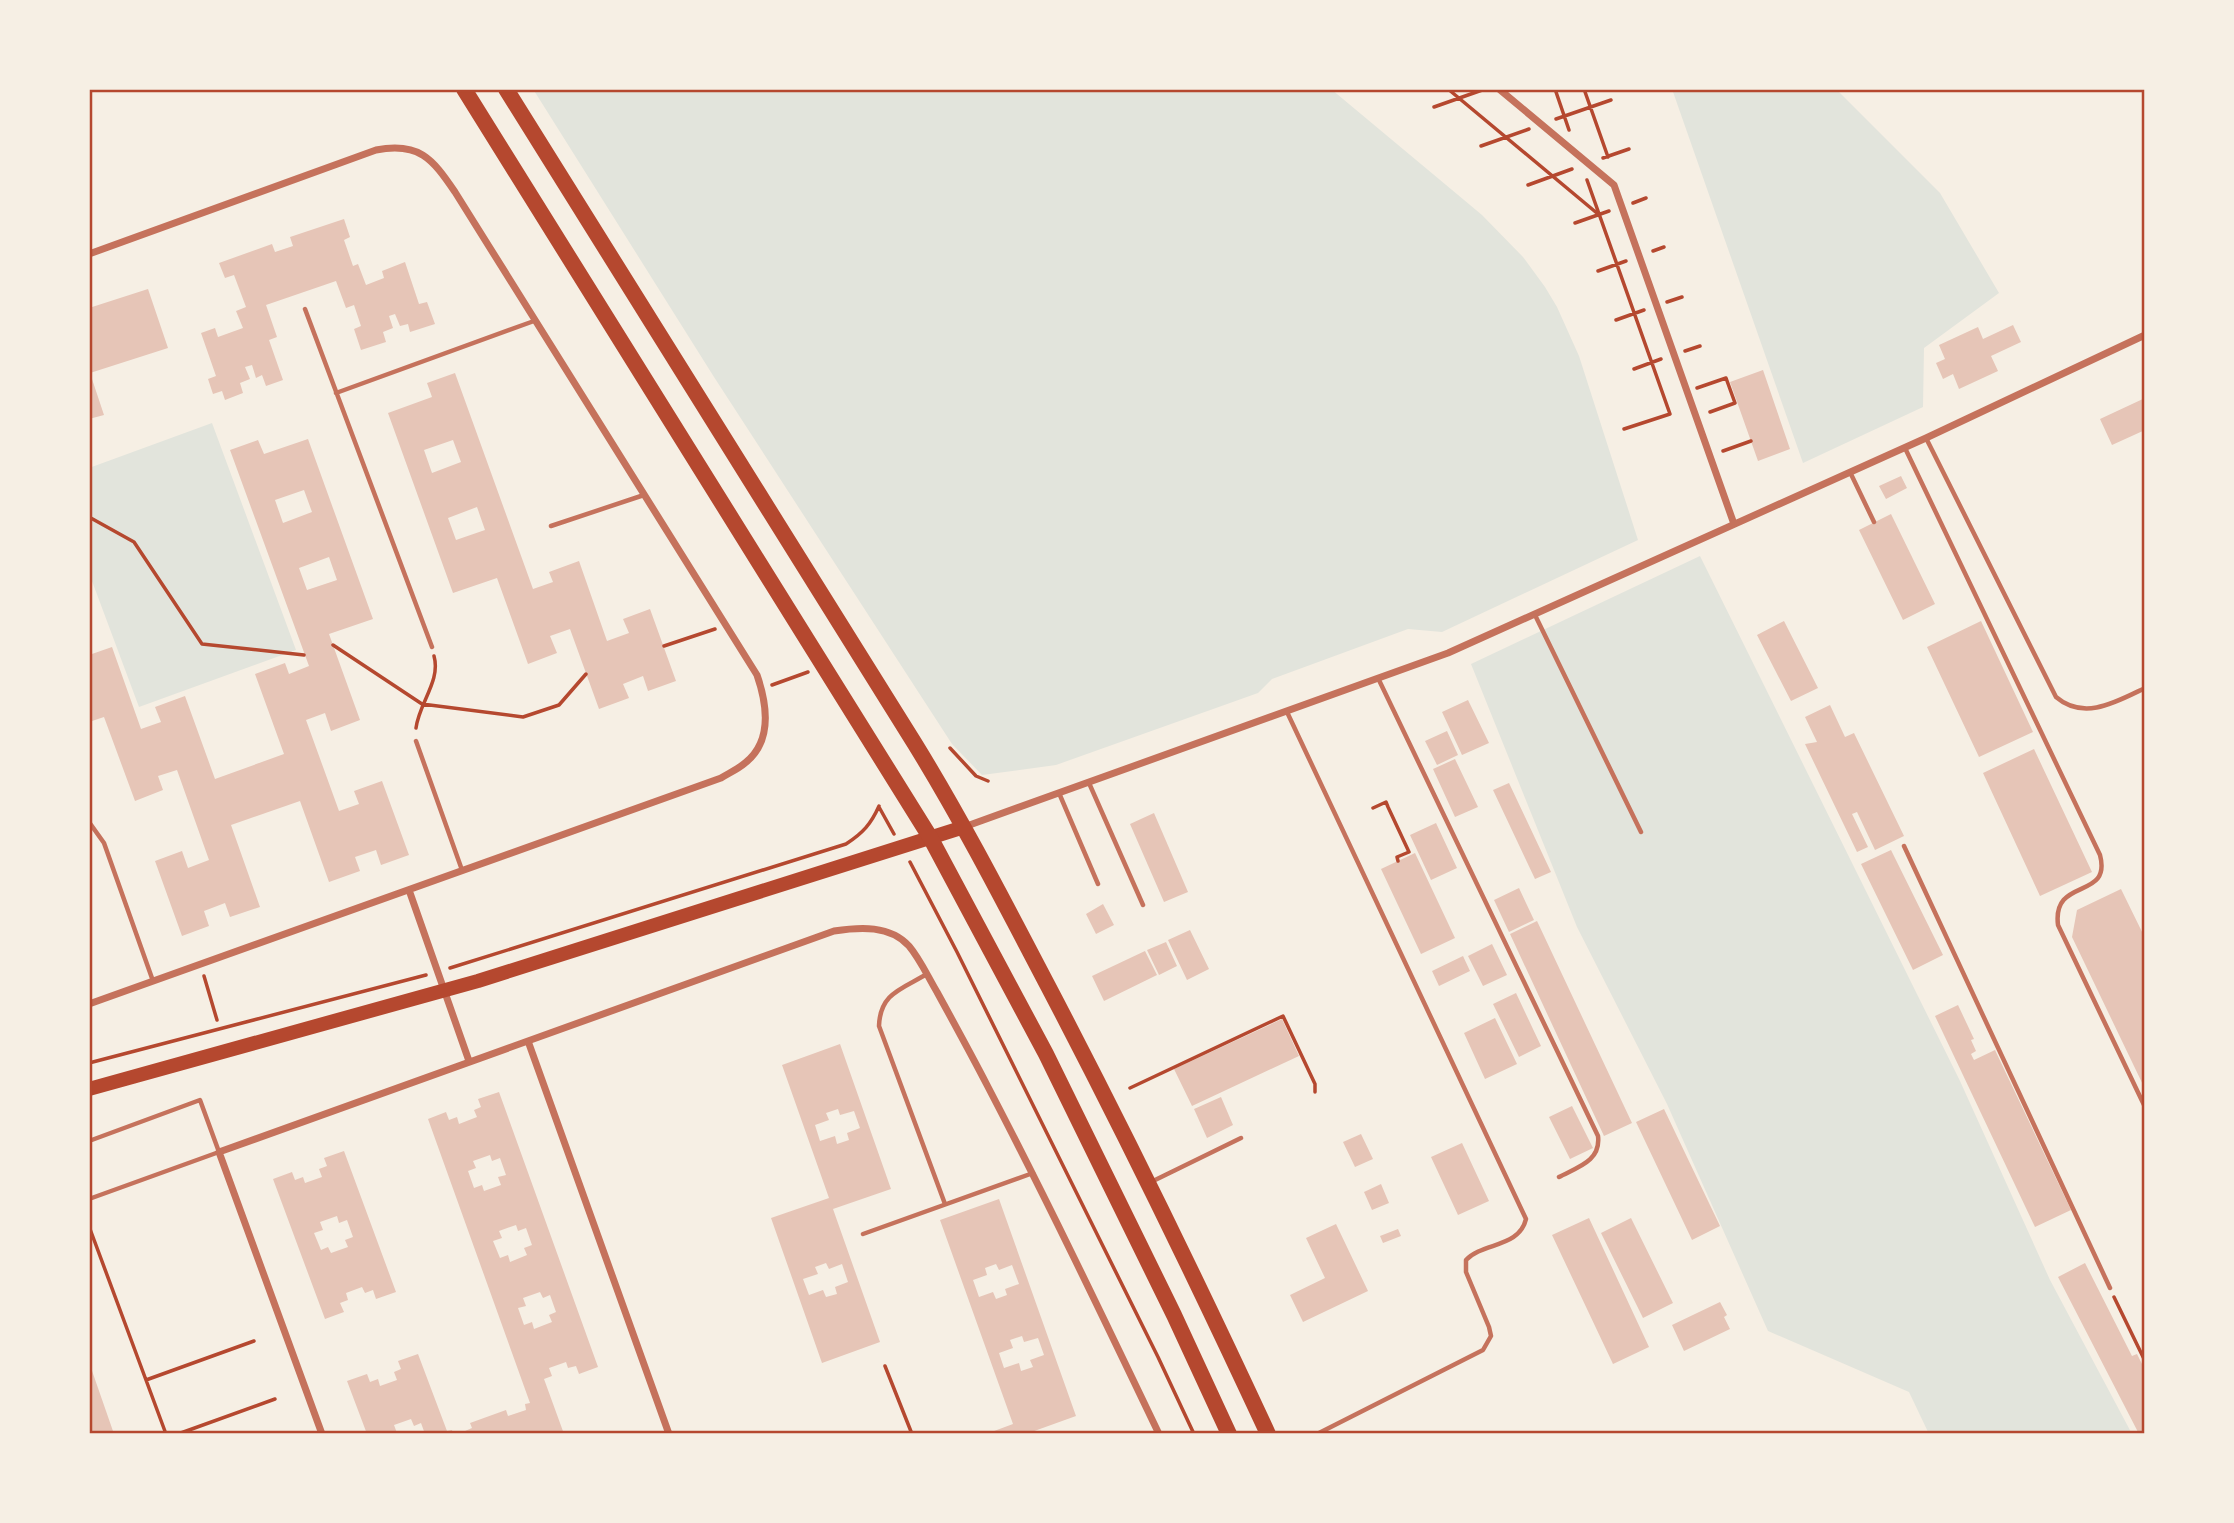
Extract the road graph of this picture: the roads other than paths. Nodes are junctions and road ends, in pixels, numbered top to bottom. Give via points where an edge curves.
1 (464, 89) edge
2 (506, 89) edge
3 (1499, 89) edge
4 (89, 254) edge
5 (305, 309) dead end
6 (534, 321) junction
7 (2145, 335) edge
8 (336, 393) junction
9 (1926, 438) junction
10 (1905, 448) junction
11 (1850, 472) junction
12 (645, 495) junction
13 (1874, 522) dead end
14 (1734, 524) junction
15 (551, 526) dead end
16 (1535, 615) junction
17 (432, 647) road end
18 (1378, 678) junction
19 (2145, 688) edge
20 (1287, 712) junction
21 (416, 741) road end
22 (1088, 783) junction
23 (1059, 793) junction
24 (89, 822) edge
25 (964, 827) junction
26 (1641, 832) dead end
27 (930, 838) junction
28 (1903, 846) dead end
29 (462, 870) junction
30 (1098, 884) dead end
31 (409, 890) junction
32 (1143, 905) dead end
33 (927, 974) junction
34 (153, 981) junction
35 (445, 990) junction
36 (89, 1004) edge
37 (528, 1041) junction
38 (469, 1061) junction
39 (89, 1089) edge
40 (2145, 1107) edge
41 (1241, 1138) dead end
42 (89, 1141) edge
43 (219, 1152) junction
44 (1033, 1173) junction
45 (1559, 1177) dead end
46 (1148, 1184) junction
47 (89, 1199) edge
48 (945, 1204) junction
49 (863, 1234) dead end
50 (2110, 1288) road end
51 (321, 1434) edge
52 (669, 1434) edge
53 (1159, 1434) edge
54 (1229, 1434) edge
55 (1268, 1434) edge
56 (1317, 1434) edge

1 - 27 main road
2 - 25 main road
3 - 14 street via 1614,185
4 - 6 street via 376,150 411,149 431,160 443,175
5 - 8 lane
6 - 8 lane
6 - 12 street
7 - 9 street
8 - 17 lane
9 - 10 street
9 - 19 lane via 2056,697 2077,709 2094,709
10 - 11 street
10 - 40 lane via 2100,855 2102,875 2067,895 2060,906 2058,925
11 - 13 lane
11 - 14 street
12 - 15 lane
12 - 29 street via 757,675 767,709 760,744 747,762 721,778
14 - 16 street
16 - 18 street
16 - 26 lane
18 - 20 street
18 - 45 lane via 1598,1136 1596,1155
20 - 22 street
20 - 56 lane via 1525,1219 1514,1238 1466,1261 1491,1336 1483,1350
21 - 29 lane
22 - 23 street
22 - 32 lane
23 - 25 street
23 - 30 lane
24 - 34 lane via 104,843
25 - 27 main road
25 - 46 main road
27 - 35 main road
27 - 54 main road via 1046,1054
28 - 50 lane
29 - 31 street
31 - 34 street
31 - 35 street
33 - 37 street via 897,936 876,928 834,931
33 - 44 street
33 - 48 lane via 887,997 879,1026
34 - 36 street
35 - 38 street
35 - 39 main road
37 - 38 street
37 - 52 street
38 - 43 street
41 - 46 lane
42 - 43 lane via 200,1100
43 - 47 lane
43 - 51 street
44 - 48 lane
44 - 53 street
46 - 55 main road
48 - 49 lane

